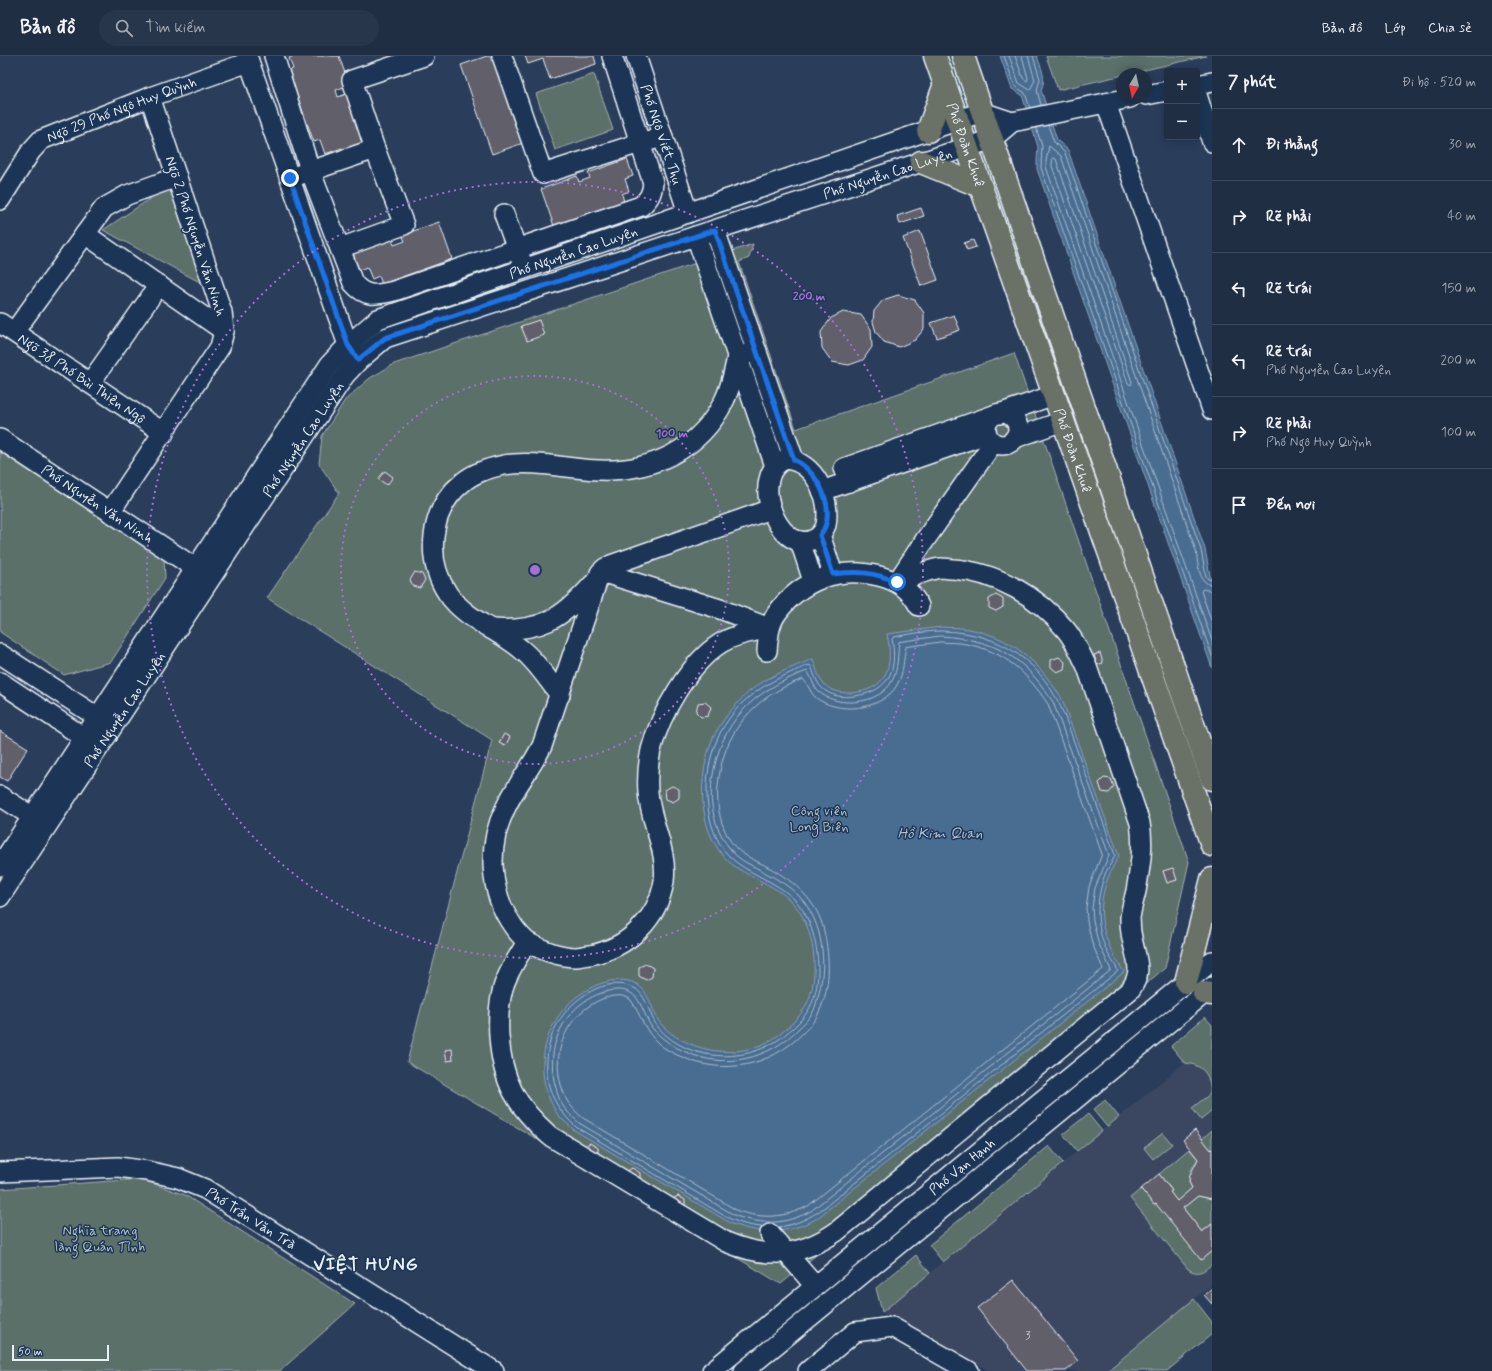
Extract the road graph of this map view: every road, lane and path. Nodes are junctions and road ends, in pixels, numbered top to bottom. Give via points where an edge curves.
1 (274, 56) edge
2 (424, 56) edge
3 (502, 56) edge
4 (612, 56) edge
5 (636, 56) edge
6 (935, 56) edge
7 (963, 56) edge
8 (248, 59) edge
9 (1212, 82) edge
10 (945, 84) junction
11 (1200, 84) edge
12 (1164, 92) edge
13 (1152, 94) edge
14 (150, 97) junction
15 (1116, 101) edge
16 (1106, 103) junction
17 (1200, 104) edge
18 (982, 112) junction
19 (957, 121) junction
20 (1014, 121) junction
21 (928, 131) junction
22 (663, 137) junction
23 (992, 139) junction
24 (1212, 142) edge
25 (640, 143) junction
26 (967, 147) junction
27 (375, 149) junction
28 (921, 162) junction
29 (310, 170) junction
30 (177, 177) junction
31 (290, 178) junction
32 (980, 186) junction
33 (0, 200) edge
34 (688, 213) junction
35 (504, 214) dead end
36 (715, 230) junction
37 (85, 234) junction
38 (696, 236) junction
39 (340, 248) junction
40 (516, 248) junction
41 (524, 269) junction
42 (159, 285) junction
43 (7, 327) edge
44 (224, 331) junction
45 (348, 345) junction
46 (757, 350) junction
47 (737, 357) junction
48 (358, 360) junction
49 (90, 383) junction
50 (1054, 394) junction
51 (1212, 410) edge
52 (996, 414) junction
53 (1063, 422) junction
54 (164, 433) junction
55 (990, 438) junction
56 (1015, 438) junction
57 (0, 439) edge
58 (794, 460) junction
59 (775, 466) junction
60 (849, 482) junction
61 (822, 491) junction
62 (771, 509) junction
63 (110, 512) junction
64 (820, 535) junction
65 (800, 542) junction
66 (195, 568) junction
67 (833, 574) junction
68 (600, 575) junction
69 (814, 581) junction
70 (897, 582) junction
71 (919, 606) dead end
72 (577, 612) junction
73 (528, 628) junction
74 (769, 628) junction
75 (491, 629) junction
76 (517, 645) junction
77 (767, 651) dead end
78 (0, 654) edge
79 (0, 682) edge
80 (560, 695) junction
81 (105, 722) junction
82 (92, 742) junction
83 (1212, 779) edge
84 (0, 796) edge
85 (32, 817) junction
86 (1212, 845) edge
87 (0, 866) edge
88 (1212, 879) edge
89 (0, 897) edge
90 (527, 942) junction
91 (1212, 961) edge
92 (1203, 989) edge
93 (0, 1172) edge
94 (770, 1234) dead end
95 (786, 1253) junction
96 (815, 1286) junction
97 (494, 1371) edge
98 (712, 1371) edge
99 (744, 1371) edge
100 (808, 1371) edge
101 (969, 1371) edge

1 - 29 street
2 - 27 street via 352,80
3 - 25 street via 543,174
4 - 25 street
5 - 22 street, Phố Ngô Viết Thụ
6 - 10 main road, Phố Đoàn Khuê
7 - 18 main road, Phố Đoàn Khuê
8 - 14 street, Ngõ 29 Phố Ngô Huy Quỳnh
8 - 31 street
9 - 11 street
10 - 19 main road, Phố Đoàn Khuê
10 - 21 main road
12 - 13 street
14 - 30 street, Ngõ 2 Phố Nguyễn Văn Ninh
14 - 33 street, Ngõ 29 Phố Ngô Huy Quỳnh via 41,140 31,151
15 - 16 street
16 - 20 street
16 - 51 street
17 - 24 street
18 - 19 street, Phố Nguyễn Cao Luyện
18 - 20 street
18 - 23 main road, Phố Đoàn Khuê
19 - 21 street, Phố Nguyễn Cao Luyện
19 - 26 main road, Phố Đoàn Khuê
20 - 23 street, Phố Nguyễn Cao Luyện
21 - 34 street, Phố Nguyễn Cao Luyện
22 - 25 street
22 - 34 street, Phố Ngô Viết Thụ
23 - 26 street, Phố Nguyễn Cao Luyện
23 - 83 main road, Phố Đoàn Khuê
25 - 40 street via 653,183 652,193 641,206
26 - 28 street, Phố Nguyễn Cao Luyện
26 - 32 main road, Phố Đoàn Khuê
27 - 29 street
27 - 39 street via 404,225
28 - 32 main road
28 - 36 street, Phố Nguyễn Cao Luyện
29 - 31 street
29 - 39 street
30 - 37 street via 127,195 104,208
30 - 44 street, Ngõ 2 Phố Nguyễn Văn Ninh via 222,312
31 - 45 street
32 - 50 main road, Phố Đoàn Khuê
34 - 41 street, Phố Nguyễn Cao Luyện
35 - 40 street
36 - 38 street, Phố Nguyễn Cao Luyện
36 - 46 street
37 - 42 street
37 - 43 street
38 - 47 street
38 - 48 street, Phố Nguyễn Cao Luyện via 385,338
39 - 40 street via 353,283 370,295 394,291
40 - 41 street
41 - 45 street, Phố Nguyễn Cao Luyện via 378,319
42 - 44 street
42 - 49 street
43 - 49 street, Ngõ 38 Phố Bùi Thiện Ngộ
44 - 54 street, Ngõ 2 Phố Nguyễn Văn Ninh via 220,348
45 - 48 street
45 - 66 street, Phố Nguyễn Cao Luyện via 330,364
46 - 47 street
46 - 58 street
47 - 59 street
47 - 75 street via 724,402 709,424 682,450 640,467 619,470 526,463 503,465 478,472 462,482 450,494 440,511 435,528 435,564 449,595 462,609
48 - 81 street, Phố Nguyễn Cao Luyện
49 - 54 street, Ngõ 38 Phố Bùi Thiện Ngộ
50 - 52 street
50 - 53 main road, Phố Đoàn Khuê
52 - 55 street via 987,423
52 - 56 street via 1009,415 1016,422 1018,432
52 - 60 street via 844,468
53 - 56 street
53 - 86 main road, Phố Đoàn Khuê
54 - 63 street, Ngõ 2 Phố Nguyễn Văn Ninh
55 - 56 street via 1003,445
55 - 60 street
55 - 70 street
57 - 63 street, Phố Nguyễn Văn Ninh
58 - 59 street via 786,459
58 - 61 street via 815,476
59 - 62 street via 768,486
60 - 61 street
61 - 64 street via 827,515 825,528
62 - 65 street via 783,530
62 - 68 street via 611,565
63 - 66 street, Phố Nguyễn Văn Ninh
64 - 65 street via 808,542
64 - 67 street
65 - 69 street
66 - 81 street, Phố Nguyễn Cao Luyện
67 - 69 street
67 - 70 street via 868,573
68 - 72 street
68 - 74 street via 720,609
69 - 74 street via 795,593 776,614
70 - 71 street via 914,596
70 - 95 street via 941,568 980,573 1017,589 1036,601 1067,630 1078,647 1141,829 1142,858 1130,917 1131,937 1138,964 1137,976 1130,990 836,1232 814,1245
72 - 73 street
72 - 80 street
73 - 75 street
73 - 76 street
74 - 77 street
74 - 90 street via 730,638 703,658 689,674 659,727 647,773 651,815 665,865 660,895 647,921 636,934 619,946 600,953 576,957 559,955
75 - 76 street
76 - 80 street
78 - 81 street
79 - 82 street
80 - 90 street via 542,746 504,810 494,848 492,864 501,906
81 - 82 street, Phố Nguyễn Cao Luyện
82 - 85 street, Phố Nguyễn Cao Luyện
82 - 89 street, Phố Nguyễn Cao Luyện
84 - 85 street
85 - 87 street, Phố Nguyễn Cao Luyện
88 - 92 main road
90 - 95 street via 503,988 499,1028 504,1072 524,1110 550,1136 726,1242 752,1251
91 - 92 street, Phố Vạn Hạnh
92 - 96 street, Phố Vạn Hạnh
92 - 99 street, Phố Vạn Hạnh
93 - 97 street, Phố Trần Văn Trà via 118,1167 178,1178 204,1189
94 - 95 street
95 - 96 street
96 - 98 street, Phố Vạn Hạnh
100 - 101 street via 855,1332 892,1327

